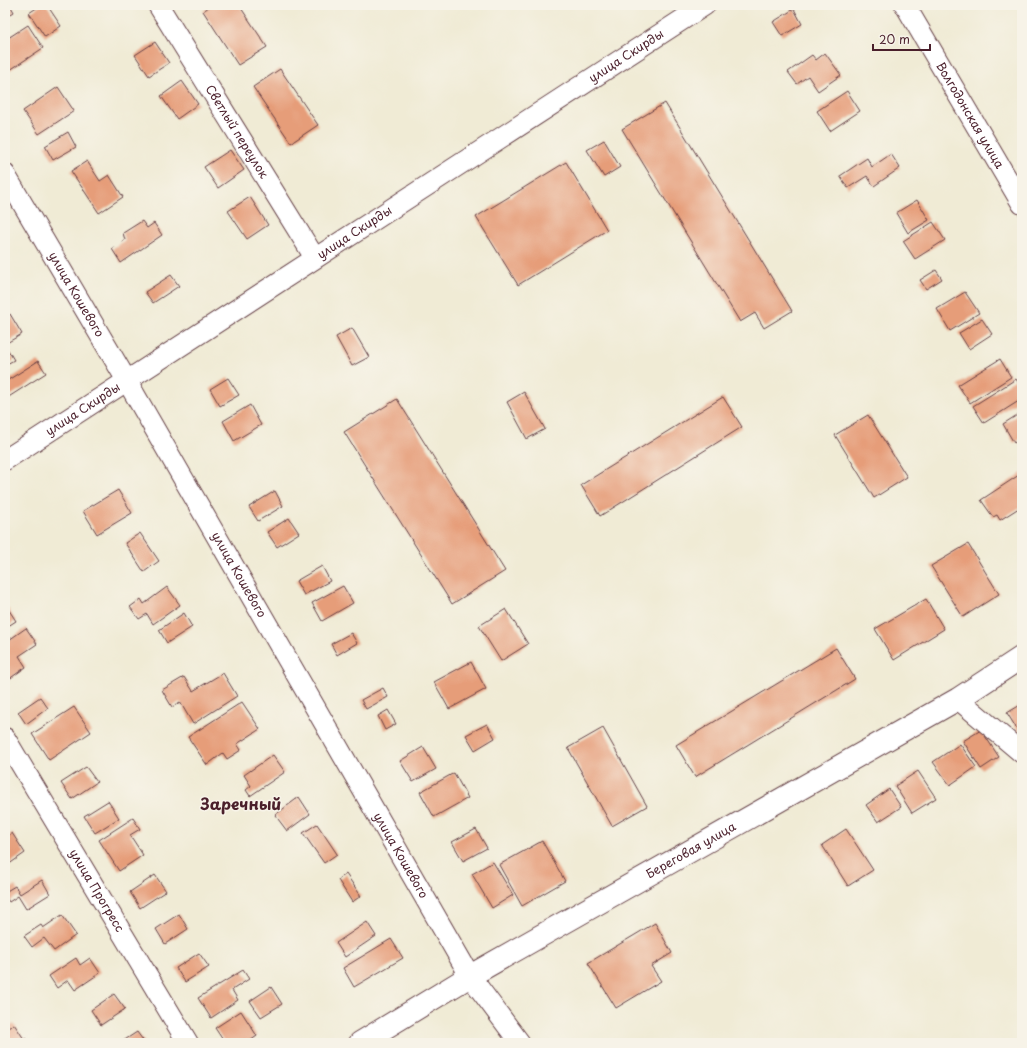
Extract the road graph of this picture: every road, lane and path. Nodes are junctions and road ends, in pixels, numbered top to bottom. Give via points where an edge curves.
1 (158, 5) edge
2 (705, 5) edge
3 (905, 5) edge
4 (5, 174) edge
5 (1022, 204) edge
6 (315, 258) junction
7 (127, 381) junction
8 (5, 460) edge
9 (1022, 657) edge
10 (958, 699) junction
11 (5, 738) edge
12 (1022, 753) edge
13 (470, 976) junction
14 (188, 1043) edge
15 (360, 1043) edge
16 (520, 1043) edge

1 - 6 street, Светлый переулок
2 - 6 street, улица Скирды
3 - 5 street, Волгодонская улица
4 - 7 street, улица Кошевого
6 - 7 street, улица Скирды
7 - 8 street, улица Скирды
7 - 13 street, улица Кошевого
9 - 10 main road, Береговая улица
10 - 12 street
10 - 13 main road, Береговая улица
11 - 14 street, улица Прогресс
13 - 15 main road, Береговая улица
13 - 16 street, улица Кошевого

